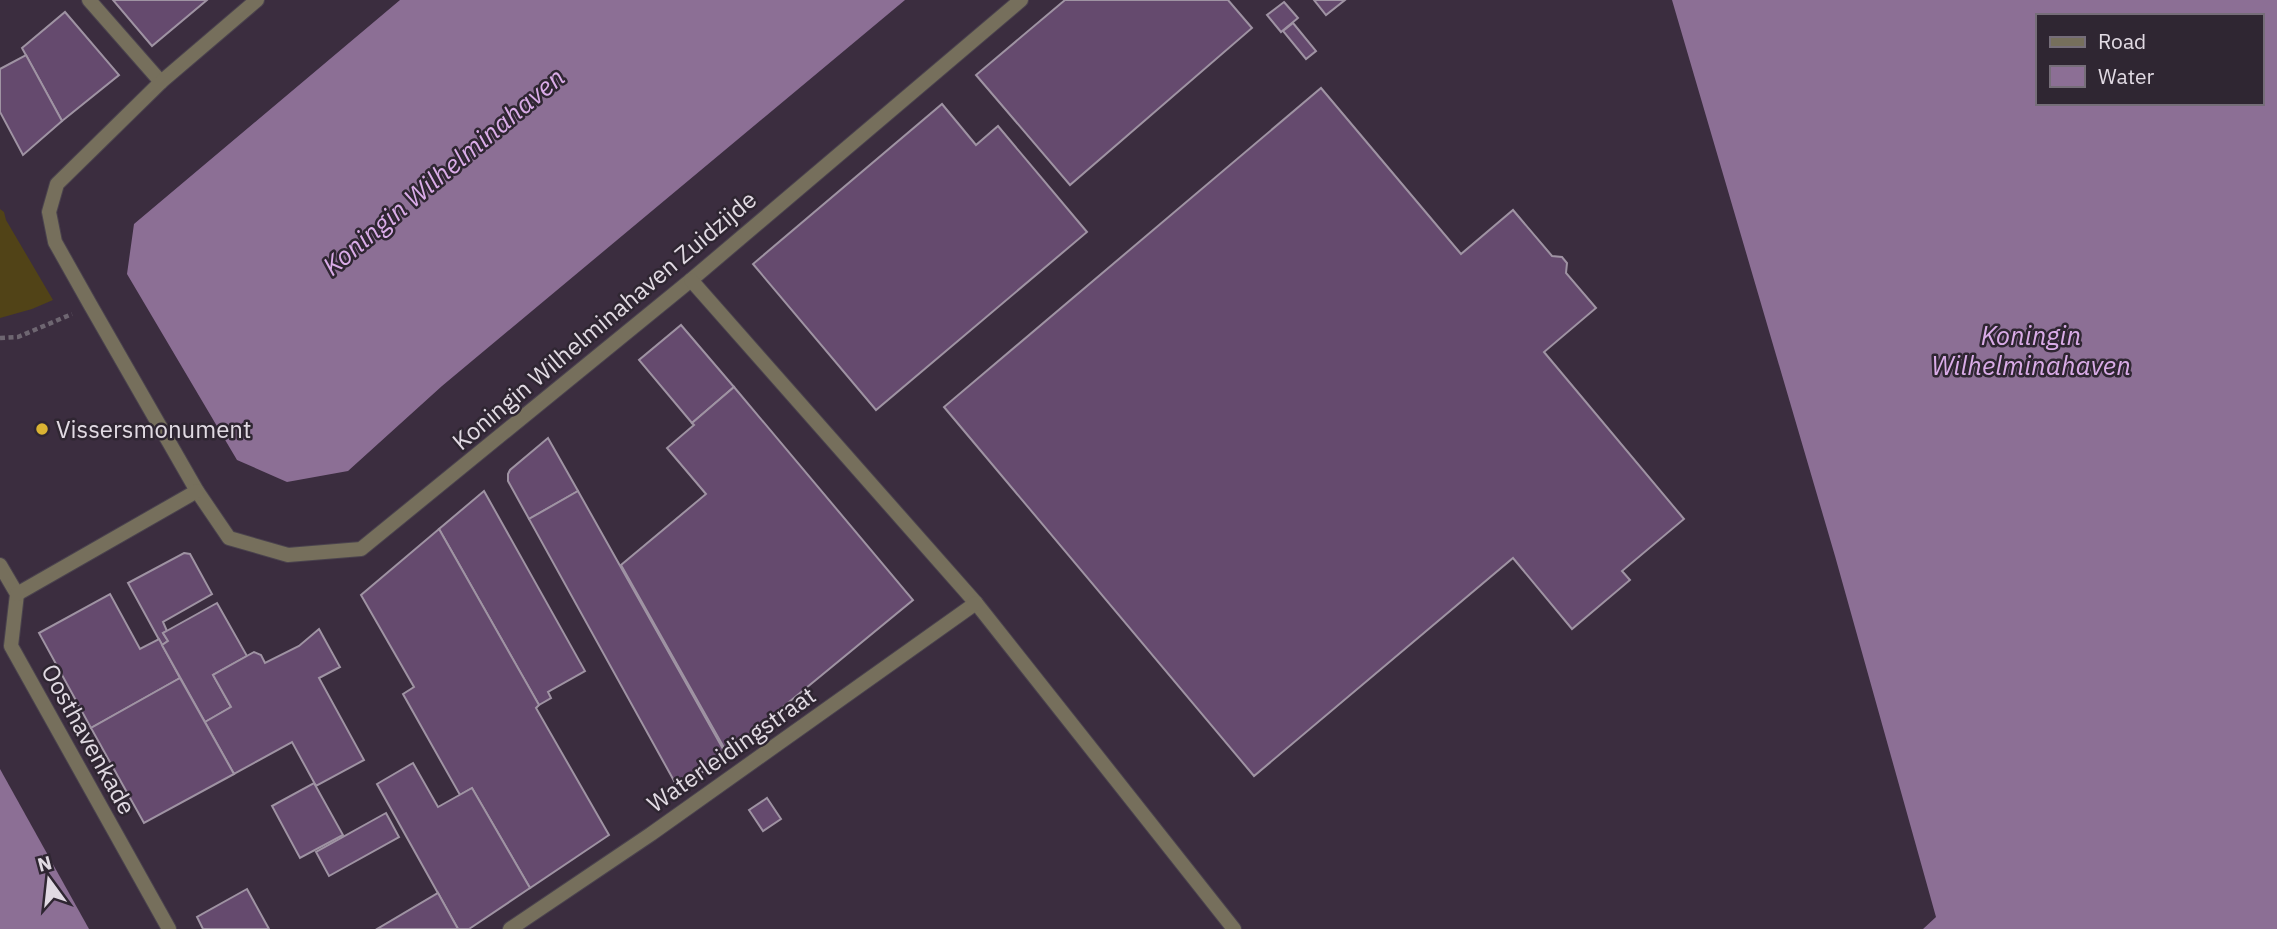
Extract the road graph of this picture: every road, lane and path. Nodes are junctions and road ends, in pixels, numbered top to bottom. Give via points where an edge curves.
1 (89, 0) edge
2 (257, 0) edge
3 (1021, 0) edge
4 (161, 82) junction
5 (691, 280) junction
6 (90, 306) junction
7 (0, 338) edge
8 (197, 491) junction
9 (0, 565) edge
10 (17, 594) junction
11 (976, 603) junction
12 (169, 929) edge
13 (510, 929) edge
14 (1234, 929) edge

1 - 4 street
2 - 4 street, Koningin Wilhelminahaven Zuidzijde
3 - 5 street, Koningin Wilhelminahaven Zuidzijde
4 - 6 street, Koningin Wilhelminahaven Zuidzijde via 57,184 49,212 55,242
5 - 8 street, Koningin Wilhelminahaven Zuidzijde via 361,549 288,555 229,538
5 - 11 street
6 - 7 path via 18,337
6 - 8 street, Koningin Wilhelminahaven Zuidzijde
8 - 10 street
9 - 10 street
10 - 12 street, Oosthavenkade via 11,646
11 - 13 street, Waterleidingstraat
11 - 14 street

